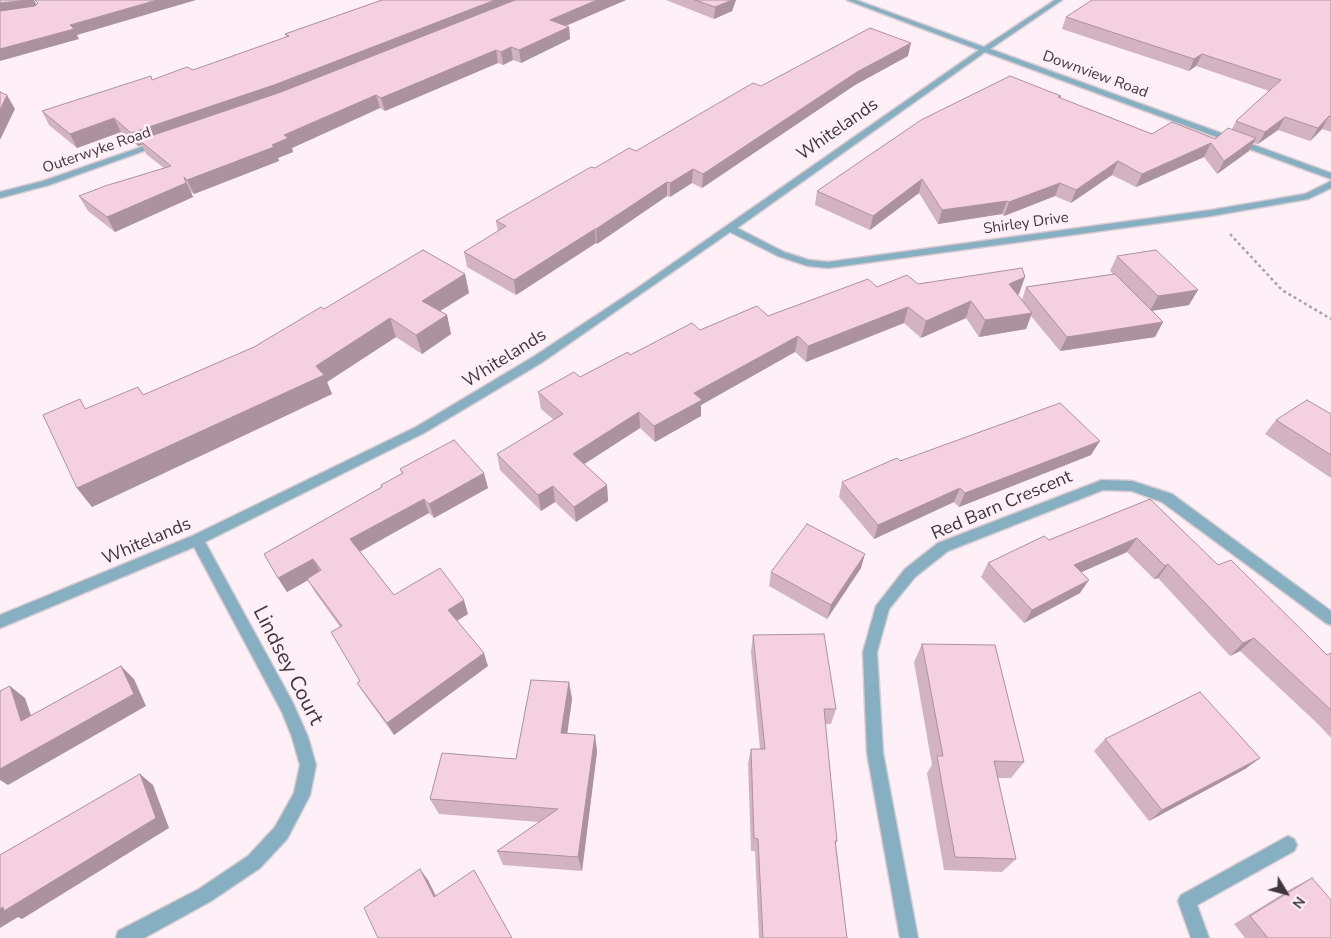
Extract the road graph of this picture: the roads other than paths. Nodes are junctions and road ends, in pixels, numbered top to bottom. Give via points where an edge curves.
1 (850, 0) edge
2 (1059, 0) edge
3 (985, 49) junction
4 (163, 143) edge
5 (1331, 176) edge
6 (1331, 184) edge
7 (0, 195) edge
8 (730, 228) junction
9 (197, 540) junction
10 (1331, 619) edge
11 (0, 622) edge
12 (1288, 845) dead end
13 (124, 938) edge
14 (908, 938) edge
15 (1200, 938) edge

1 - 3 street, Downview Road
2 - 3 street, Whitelands
3 - 5 street, Downview Road
3 - 8 street, Whitelands
4 - 7 street, Outerwyke Road via 46,183
6 - 8 street, Shirley Drive via 1308,196 1211,213 828,265 808,263 781,254
8 - 9 street, Whitelands via 545,355 420,430
9 - 11 street, Whitelands
9 - 13 street, Lindsey Court via 288,708 308,765 302,795 281,833 254,862 205,895
10 - 14 street, Red Barn Crescent via 1167,498 1132,486 1102,485 943,547 910,573 884,606 870,652 875,753
12 - 15 street via 1187,901

